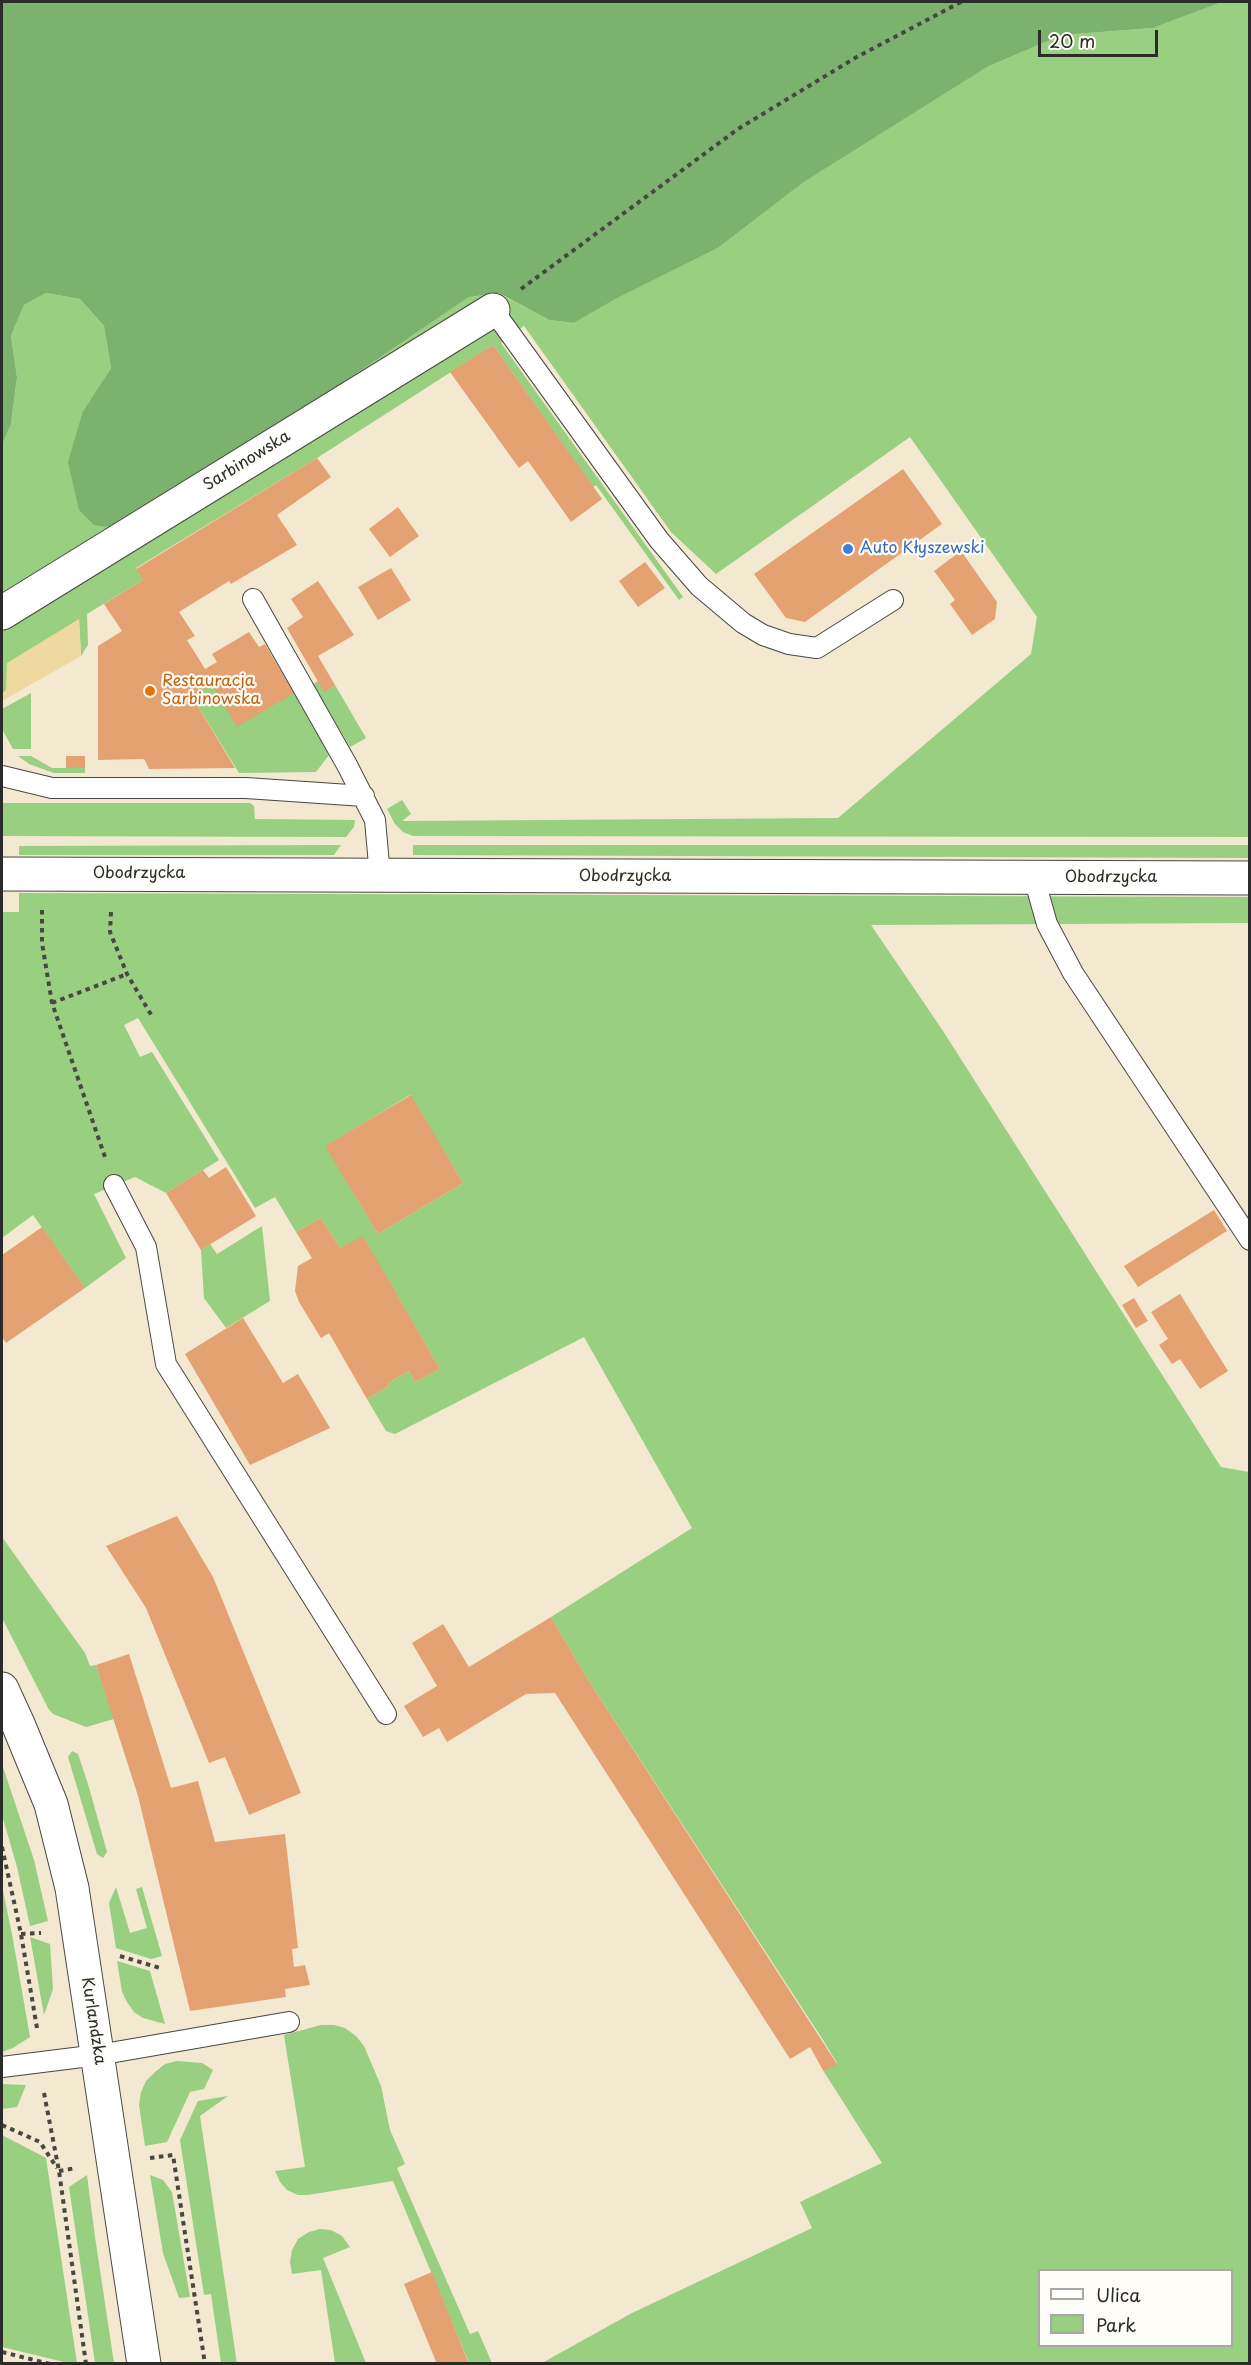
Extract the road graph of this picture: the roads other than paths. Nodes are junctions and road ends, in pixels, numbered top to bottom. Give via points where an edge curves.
1 (493, 310) joint
2 (253, 599) dead end
3 (893, 600) dead end
4 (2, 613) edge
5 (2, 776) edge
6 (364, 796) junction
7 (2, 874) edge
8 (380, 876) junction
9 (1034, 878) junction
10 (1250, 878) edge
11 (114, 1185) road end
12 (1250, 1240) edge
13 (2, 1689) edge
14 (386, 1714) dead end
15 (289, 2022) dead end
16 (98, 2055) junction
17 (2, 2067) edge
18 (144, 2364) edge

1 - 3 lane via 659,540 699,586 743,623 789,644 817,648
1 - 4 street, Sarbinowska
2 - 6 lane
5 - 6 lane via 52,788 246,788
6 - 8 lane via 375,820
7 - 8 street, Obodrzycka
8 - 9 street, Obodrzycka
9 - 10 street, Obodrzycka
9 - 12 lane via 1047,924 1073,973
11 - 14 lane via 146,1247 166,1364
13 - 16 street, Kurlandzka via 51,1804 72,1888
15 - 16 lane
16 - 17 lane
16 - 18 street, Kurlandzka

